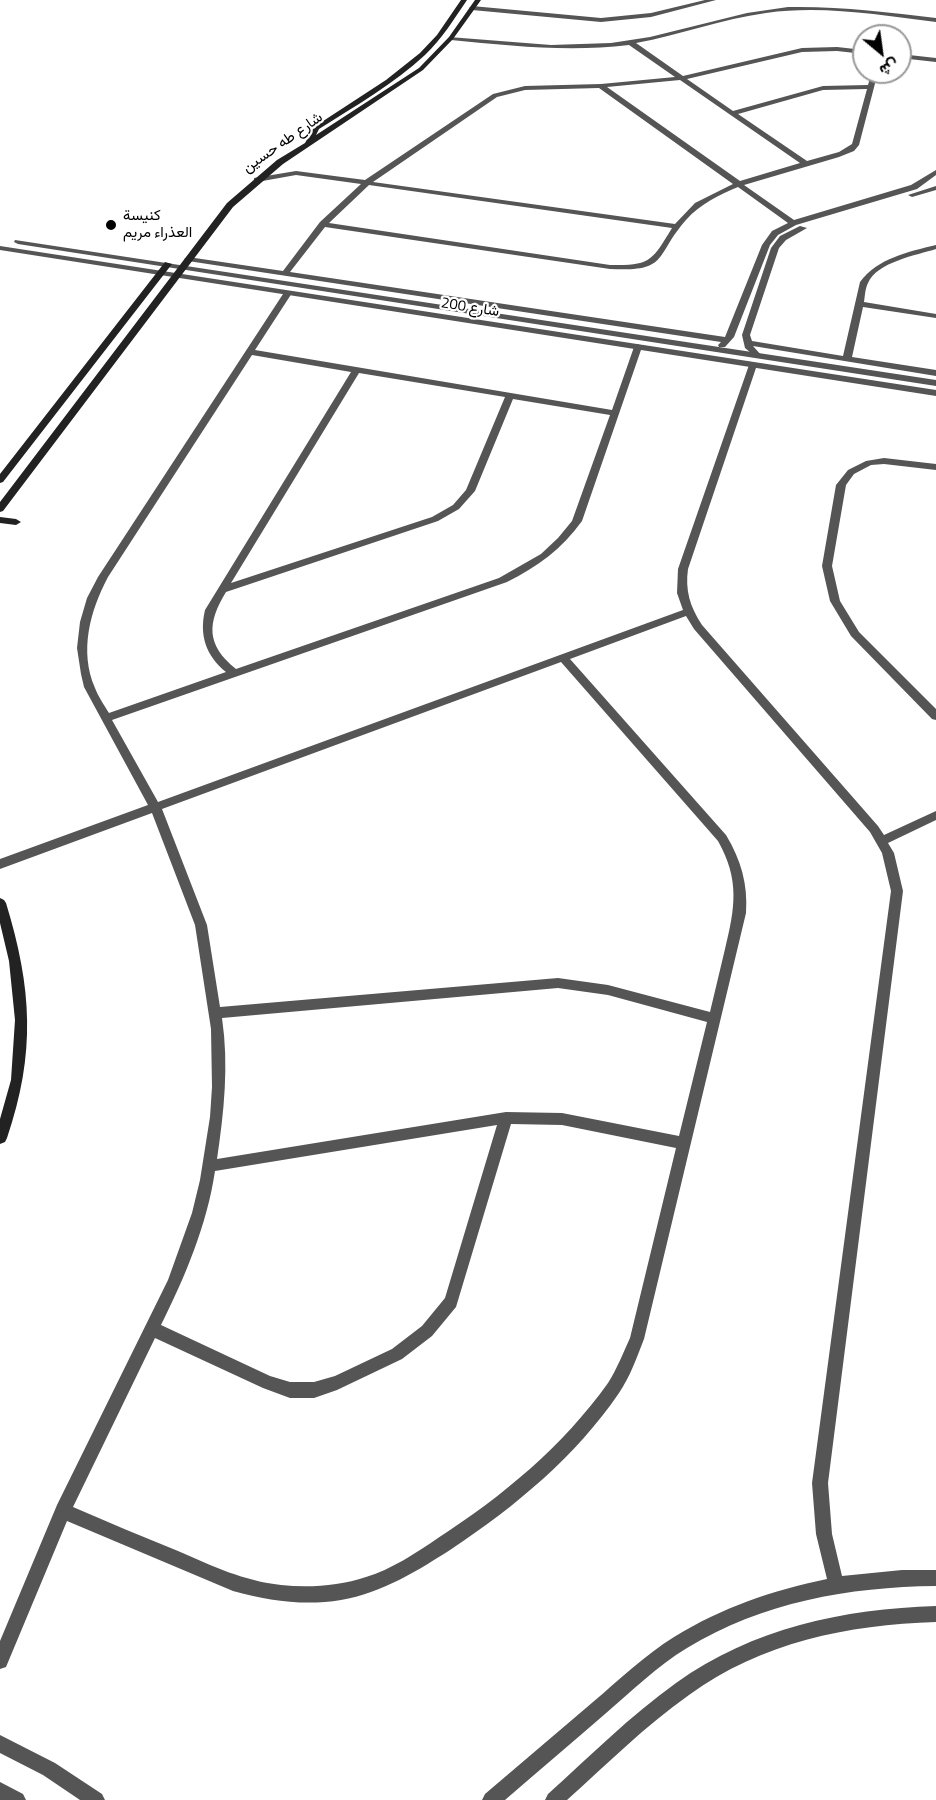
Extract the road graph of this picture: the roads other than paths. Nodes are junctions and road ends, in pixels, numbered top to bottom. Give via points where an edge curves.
1 (464, 0) edge
2 (478, 0) edge
3 (713, 0) edge
4 (472, 8) junction
5 (936, 20) edge
6 (451, 38) junction
7 (631, 43) junction
8 (852, 51) edge
9 (912, 57) edge
10 (936, 60) edge
11 (682, 78) junction
12 (872, 84) edge
13 (601, 86) junction
14 (871, 87) junction
15 (732, 113) junction
16 (307, 145) junction
17 (283, 160) junction
18 (806, 164) junction
19 (936, 172) edge
20 (296, 173) junction
21 (257, 180) junction
22 (368, 182) junction
23 (740, 185) junction
24 (936, 188) edge
25 (793, 223) junction
26 (323, 224) junction
27 (675, 226) junction
28 (0, 239) edge
29 (936, 247) edge
30 (0, 248) edge
31 (185, 262) junction
32 (168, 264) junction
33 (161, 273) junction
34 (285, 273) junction
35 (175, 275) junction
36 (288, 292) junction
37 (860, 304) junction
38 (936, 316) edge
39 (727, 340) junction
40 (747, 343) junction
41 (638, 347) junction
42 (715, 349) junction
43 (249, 352) junction
44 (847, 359) junction
45 (755, 360) junction
46 (356, 370) junction
47 (936, 373) edge
48 (936, 383) edge
49 (936, 393) edge
50 (510, 395) junction
51 (615, 413) junction
52 (936, 467) edge
53 (0, 480) edge
54 (0, 509) edge
55 (0, 520) edge
56 (16, 522) dead end
57 (222, 590) junction
58 (688, 612) junction
59 (563, 658) junction
60 (234, 673) junction
61 (936, 700) edge
62 (923, 704) junction
63 (936, 716) edge
64 (106, 718) junction
65 (155, 807) junction
66 (936, 815) edge
67 (882, 841) junction
68 (0, 864) edge
69 (0, 903) edge
70 (215, 1013) junction
71 (714, 1019) junction
72 (506, 1118) junction
73 (0, 1138) edge
74 (684, 1143) junction
75 (210, 1166) junction
76 (153, 1329) junction
77 (63, 1511) junction
78 (936, 1578) edge
79 (837, 1584) junction
80 (936, 1614) edge
81 (0, 1661) edge
82 (0, 1744) edge
83 (0, 1791) edge
84 (17, 1800) edge
85 (96, 1800) edge
86 (491, 1800) edge
87 (554, 1800) edge

1 - 16 main road, شارع طه حسين via 439,36 412,63 316,128
2 - 4 main road, شارع طه حسين
3 - 4 street via 651,15 601,20
4 - 6 main road, شارع طه حسين
5 - 7 street via 842,9 784,10
6 - 7 street via 567,47
6 - 16 main road, شارع طه حسين via 412,75
7 - 11 street
8 - 11 street via 802,50
9 - 10 street
11 - 13 street
11 - 15 street
12 - 14 street
13 - 22 street via 525,88 495,95
13 - 23 street
14 - 15 street via 823,88
14 - 18 street via 855,145 846,152
15 - 18 street
16 - 17 main road, شارع طه حسين
17 - 20 street
17 - 21 main road, شارع طه حسين
18 - 23 street
19 - 25 street via 914,187
20 - 21 street
20 - 22 street
21 - 31 main road, شارع طه حسين via 218,218
22 - 26 street
22 - 27 street
23 - 25 street
23 - 27 street via 708,198
24 - 40 street via 805,227 783,238 775,248 746,335
25 - 39 street via 769,239
26 - 27 street via 621,269 643,266 659,258
26 - 34 street
28 - 32 street, شارع 200
29 - 37 street via 874,269 864,282
30 - 33 street, شارع 200
31 - 32 street, شارع 200
31 - 34 street
31 - 35 main road, شارع طه حسين
31 - 42 street, شارع 200
32 - 33 main road
33 - 35 street, شارع 200
33 - 53 main road
34 - 39 street
35 - 36 street, شارع 200
35 - 54 main road, شارع طه حسين
36 - 41 street, شارع 200
36 - 43 street
37 - 38 street
37 - 44 street
39 - 42 street
40 - 44 street
40 - 45 street
41 - 45 street, شارع 200
41 - 51 street
42 - 45 street, شارع 200
43 - 46 street
43 - 64 street via 92,598 84,628 83,661 90,687
44 - 47 street
45 - 48 street, شارع 200
45 - 49 street, شارع 200
45 - 58 street via 683,569 681,587
46 - 50 street
46 - 57 street
50 - 51 street
50 - 57 street via 470,491 450,512
51 - 60 street via 577,521 563,540 538,561 503,580
52 - 62 street via 884,461 851,472 841,485 827,555 831,589 847,623
55 - 56 main road
57 - 60 street via 210,610 207,633 215,656
58 - 59 street
58 - 67 street via 866,817
59 - 65 street
59 - 71 street via 713,827 735,863 741,890 740,913
60 - 64 street
61 - 62 street
62 - 63 street
64 - 65 street
65 - 68 street
65 - 70 street via 201,925
66 - 67 street
67 - 79 street via 892,866 897,904 820,1483 822,1531
69 - 73 main road via 18,965 23,1038 19,1073
70 - 71 street via 558,983 592,987
70 - 75 street via 219,1087
71 - 74 street
72 - 74 street via 562,1119
72 - 75 street
72 - 76 street via 451,1302 427,1331 397,1354 337,1383 314,1390 290,1390
74 - 77 street via 637,1339 614,1386 571,1440 519,1489 413,1564 349,1590 317,1595 274,1594 233,1584
75 - 76 street via 188,1247
76 - 77 street
77 - 81 street
78 - 79 street
79 - 86 street via 756,1605 680,1644 644,1669
80 - 87 street via 808,1628 734,1657 666,1701
82 - 85 street via 49,1769
83 - 84 street

